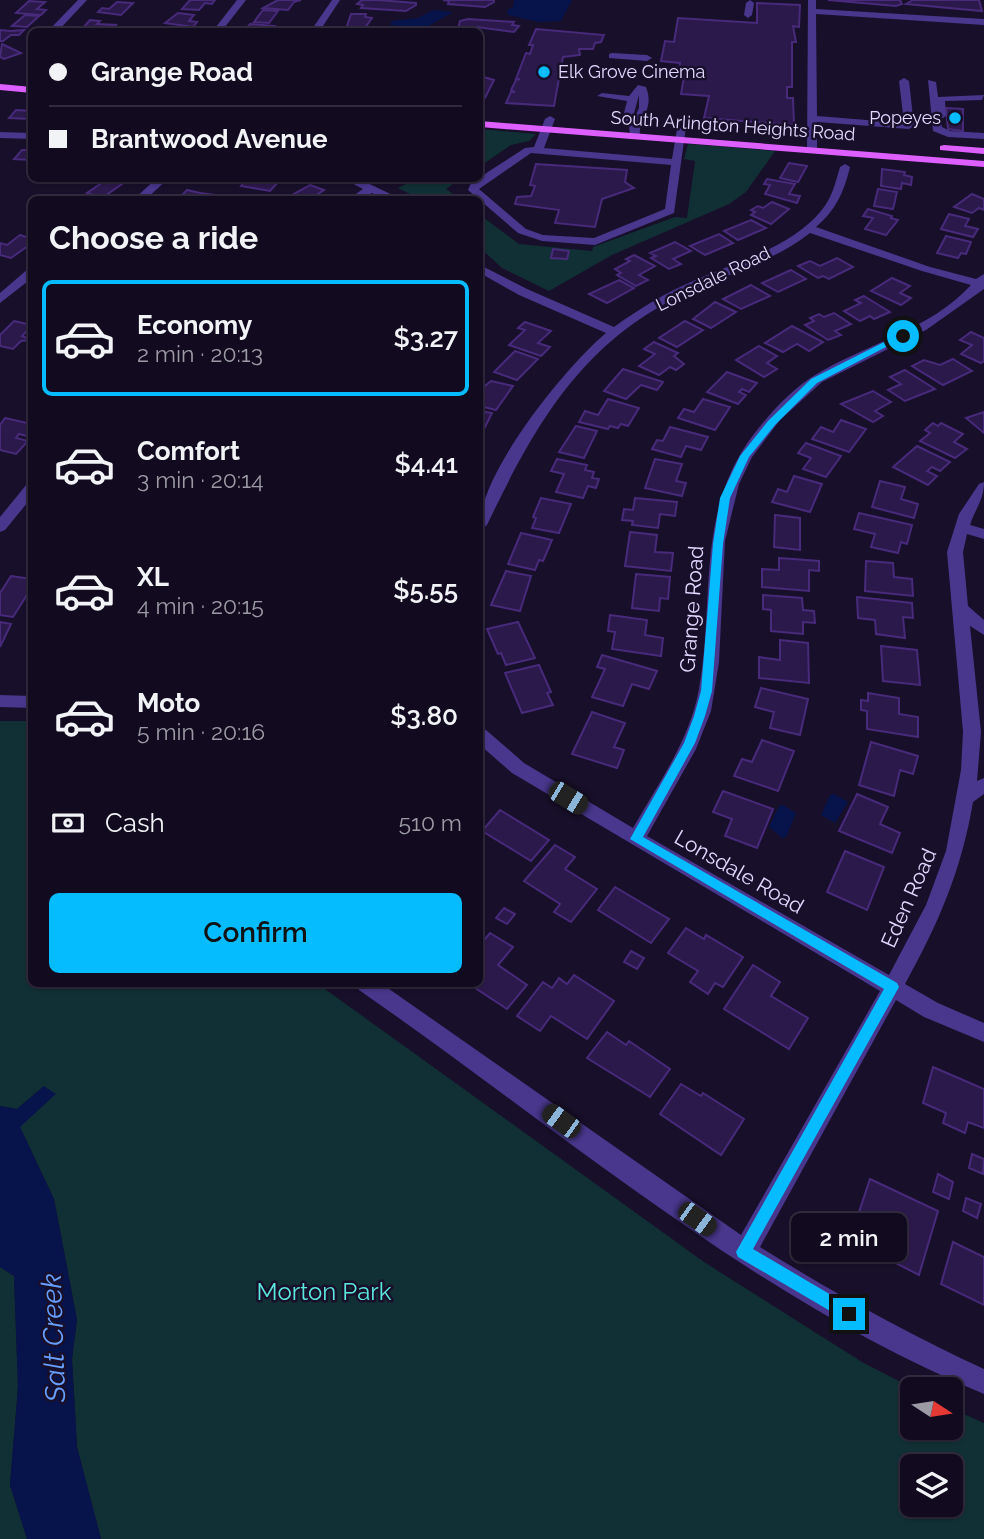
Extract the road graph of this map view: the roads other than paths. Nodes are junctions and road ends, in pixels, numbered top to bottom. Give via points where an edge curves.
1 (83, 0) edge
2 (242, 0) edge
3 (336, 0) edge
4 (750, 3) dead end
5 (812, 6) edge
6 (748, 15) dead end
7 (984, 22) edge
8 (55, 28) edge
9 (219, 28) edge
10 (317, 28) edge
11 (612, 56) dead end
12 (647, 58) dead end
13 (0, 80) edge
14 (904, 81) dead end
15 (28, 82) edge
16 (931, 82) dead end
17 (0, 88) edge
18 (28, 90) edge
19 (981, 91) edge
20 (602, 96) dead end
21 (483, 115) edge
22 (814, 118) junction
23 (483, 124) edge
24 (548, 125) junction
25 (635, 131) junction
26 (681, 134) junction
27 (948, 134) junction
28 (0, 135) edge
29 (28, 135) edge
30 (984, 136) edge
31 (813, 144) junction
32 (538, 151) junction
33 (984, 151) edge
34 (676, 162) junction
35 (984, 164) edge
36 (845, 167) dead end
37 (483, 179) edge
38 (159, 182) edge
39 (358, 182) edge
40 (479, 182) edge
41 (372, 188) junction
42 (143, 196) edge
43 (359, 196) edge
44 (389, 196) edge
45 (481, 196) edge
46 (483, 198) edge
47 (811, 229) junction
48 (483, 270) edge
49 (28, 275) edge
50 (982, 282) edge
51 (0, 299) edge
52 (615, 332) junction
53 (984, 487) edge
54 (28, 492) edge
55 (483, 519) edge
56 (0, 527) edge
57 (962, 528) junction
58 (984, 534) edge
59 (961, 610) junction
60 (984, 629) edge
61 (0, 701) edge
62 (28, 702) edge
63 (483, 738) edge
64 (984, 785) edge
65 (965, 799) junction
66 (636, 839) junction
67 (370, 987) edge
68 (892, 987) junction
69 (984, 1033) edge
70 (744, 1252) junction
71 (984, 1382) edge

1 - 8 street
2 - 9 street
3 - 10 street
4 - 6 street
5 - 7 street
5 - 22 street
11 - 12 street
13 - 15 main road
14 - 22 street via 909,126
16 - 27 street via 937,129
17 - 18 main road
19 - 27 street via 942,98 943,131
20 - 25 street via 633,99 641,88 645,100
21 - 24 main road, South Arlington Heights Road
22 - 31 street
23 - 24 main road, South Arlington Heights Road
24 - 25 main road, South Arlington Heights Road
24 - 32 street
25 - 26 main road, South Arlington Heights Road
26 - 31 main road, South Arlington Heights Road
26 - 34 street
27 - 30 street
28 - 29 street
31 - 33 main road, South Arlington Heights Road
31 - 35 main road, South Arlington Heights Road
32 - 34 street
32 - 37 street via 520,154
34 - 46 street via 667,215 585,242 531,235
36 - 47 street, Lonsdale Road via 836,197
38 - 42 street
39 - 41 street
40 - 45 street via 473,190
41 - 43 street
41 - 44 street
47 - 50 street
47 - 52 street, Lonsdale Road via 674,294
48 - 52 street
49 - 51 street
50 - 66 street, Grange Road via 947,313 814,381 745,456 725,498 708,679 700,716 690,743
52 - 55 street, Lonsdale Road via 576,367 540,410
53 - 57 street, Eden Road
54 - 56 street
57 - 58 street
57 - 59 street, Eden Road via 955,552
59 - 60 street
59 - 65 street, Eden Road via 972,732
61 - 62 street
63 - 66 street, Lonsdale Road via 519,768
64 - 65 street
65 - 68 street, Eden Road via 955,851 935,907
66 - 68 street, Lonsdale Road
67 - 70 street
68 - 69 street, Lonsdale Road
68 - 70 street, Eden Road
70 - 71 street via 917,1354

